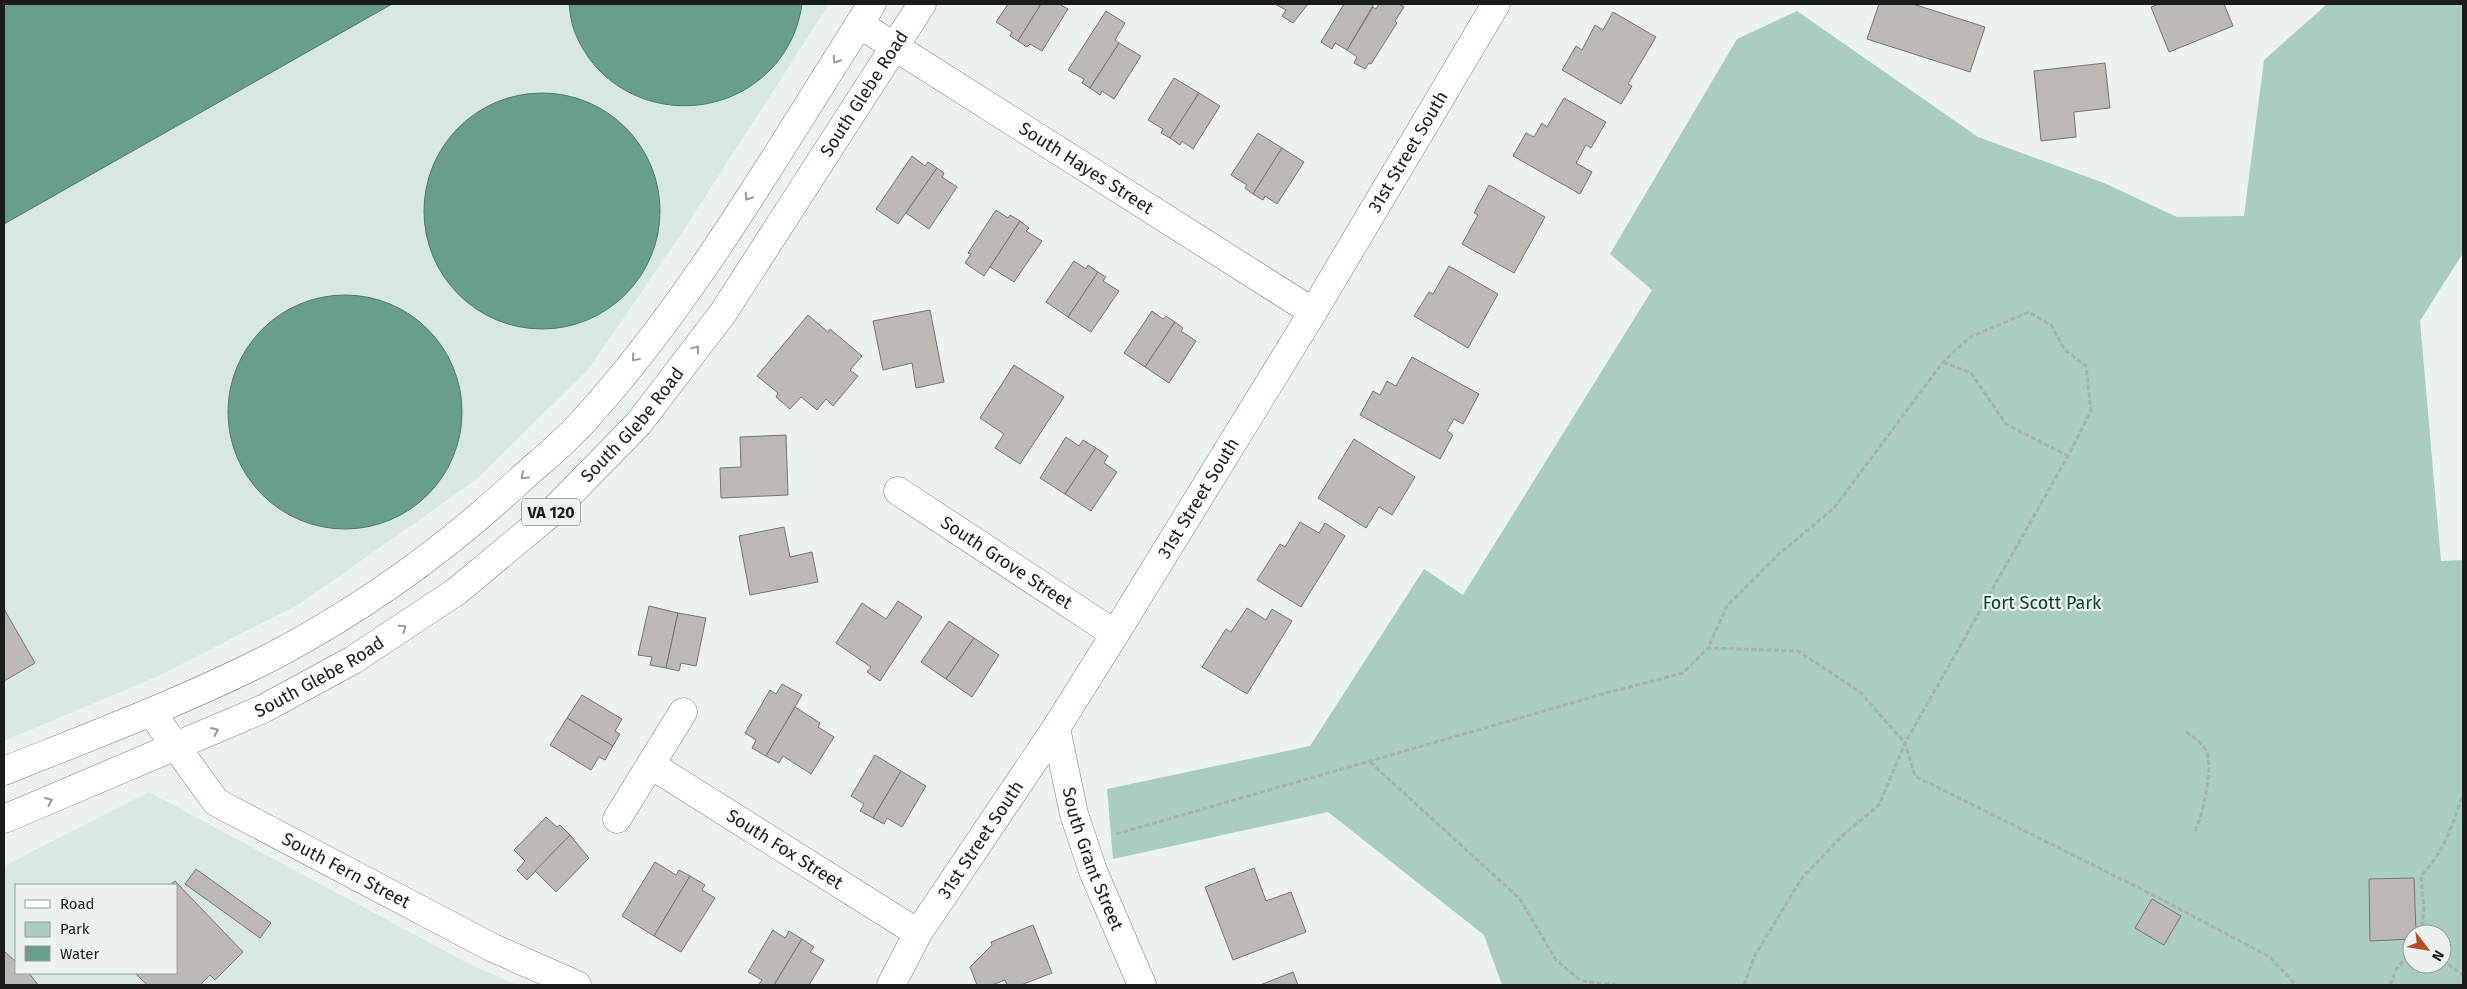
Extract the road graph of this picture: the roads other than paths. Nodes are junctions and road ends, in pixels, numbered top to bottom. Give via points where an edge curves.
1 (922, 4) edge
2 (1496, 4) edge
3 (865, 14) edge
4 (895, 47) junction
5 (1313, 312) junction
6 (898, 491) dead end
7 (1115, 634) junction
8 (151, 712) junction
9 (682, 712) dead end
10 (1056, 728) junction
11 (176, 748) junction
12 (651, 765) junction
13 (4, 771) edge
14 (4, 819) edge
15 (617, 819) dead end
16 (918, 933) junction
17 (576, 985) edge
18 (891, 985) edge
19 (1142, 985) edge

1 - 4 street, South Glebe Road / VA 120
2 - 5 street, 31st Street South
3 - 4 street, South Hayes Street
3 -> 8 street, VA 120 via 729,227 662,325 578,427 482,516 414,570 272,656
4 - 5 street, South Hayes Street
11 -> 4 street, South Glebe Road / VA 120 via 264,709 354,660 457,591 553,511 640,423 718,320
5 - 7 street, 31st Street South
6 - 7 street, South Grove Street
7 - 10 street, 31st Street South
8 - 11 street, South Fern Street
8 - 13 street, VA 120
9 - 12 street
10 - 16 street, 31st Street South
10 - 19 street, South Grant Street via 1074,814 1093,871
14 -> 11 street, South Glebe Road / VA 120
11 - 17 street, South Fern Street via 216,802 493,948
12 - 15 street
12 - 16 street, South Fox Street
16 - 18 street, 31st Street South

